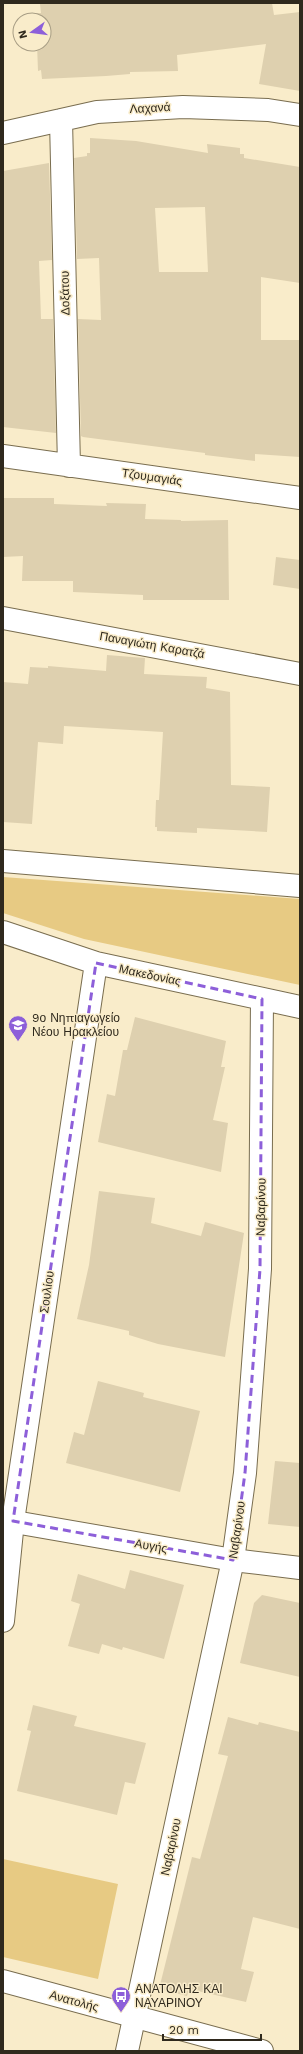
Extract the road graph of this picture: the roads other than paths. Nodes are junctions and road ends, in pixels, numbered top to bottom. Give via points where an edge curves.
1 (300, 114) edge
2 (61, 120) junction
3 (3, 133) edge
4 (3, 456) edge
5 (68, 466) junction
6 (300, 498) edge
7 (3, 618) edge
8 (300, 674) edge
9 (3, 861) edge
10 (300, 886) edge
11 (3, 932) edge
12 (96, 963) junction
13 (262, 999) junction
14 (300, 1007) edge
15 (8, 1520) edge
16 (233, 1560) junction
17 (300, 1568) edge
18 (3, 1621) edge
19 (3, 1981) edge
20 (135, 2017) junction
21 (127, 2051) edge
22 (262, 2051) edge

1 - 2 street, Λαχανά via 183,106 97,112
2 - 3 street, Λαχανά
2 - 5 street, Δοξάτου
4 - 5 street, Τζουμαγιάς
5 - 6 street, Τζουμαγιάς
7 - 8 street, Παναγιώτη Καρατζά
9 - 10 street
11 - 12 street, Μακεδονίας
12 - 13 street, Μακεδονίας
12 - 15 street, Σουλίου
13 - 14 street, Μακεδονίας
13 - 16 street, Ναβαρίνου via 260,1270 245,1473
15 - 16 street, Αυγής
15 - 18 street, Σουλίου
16 - 17 street, Αυγής
16 - 20 street, Ναβαρίνου
19 - 20 street, Ανατολής
20 - 21 street, Ναβαρίνου
20 - 22 street, Ανατολής

